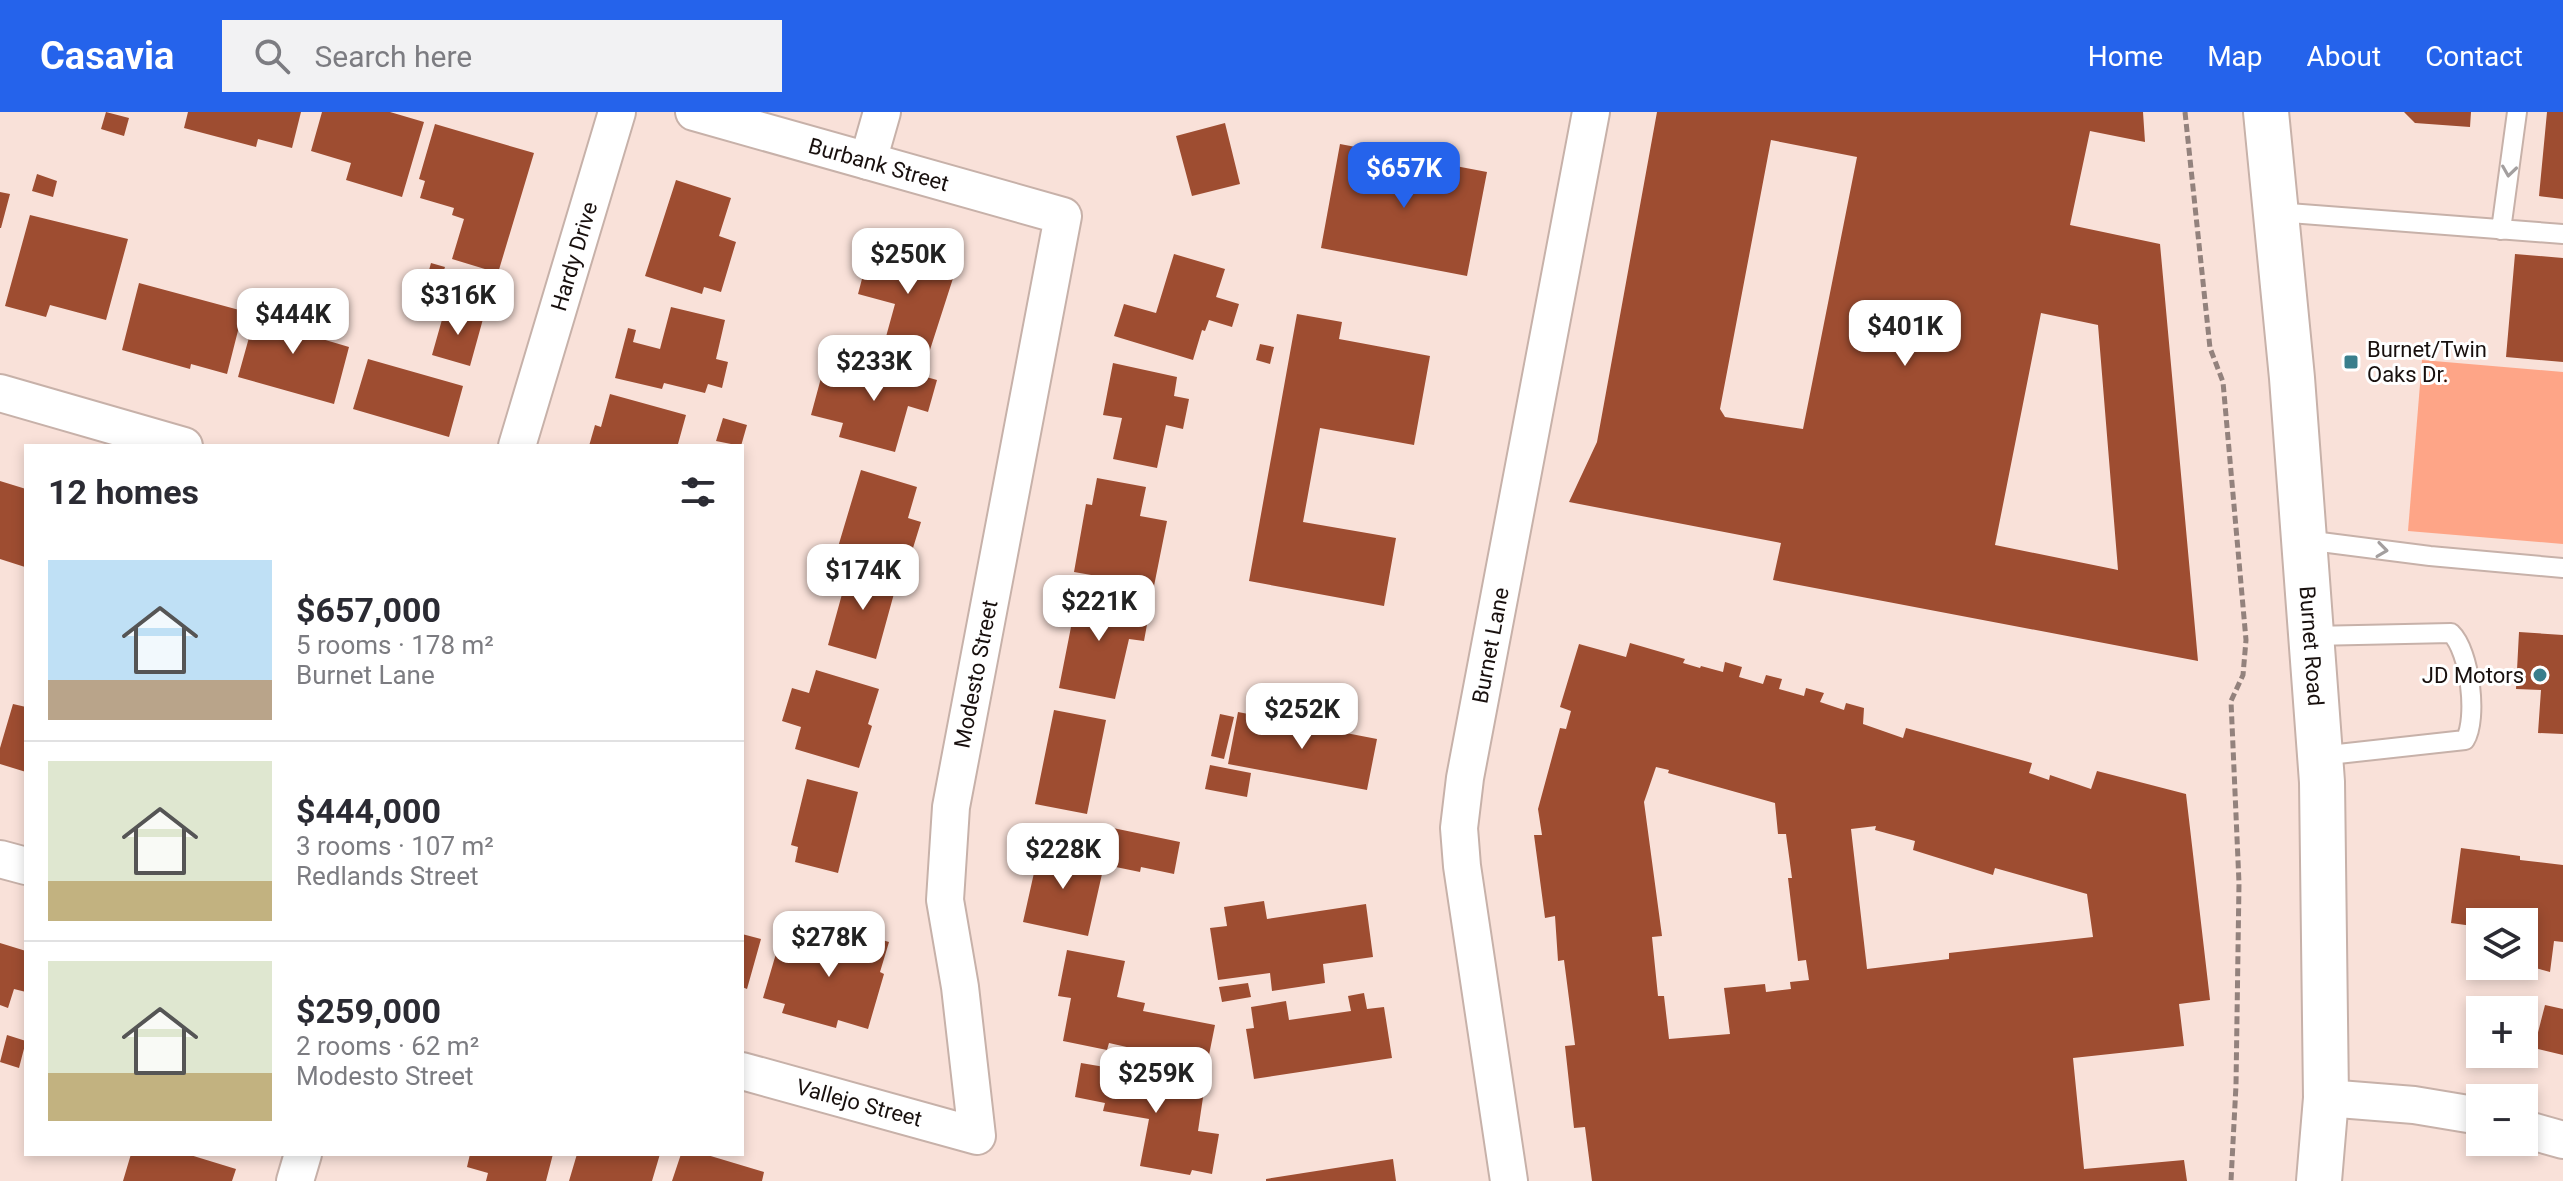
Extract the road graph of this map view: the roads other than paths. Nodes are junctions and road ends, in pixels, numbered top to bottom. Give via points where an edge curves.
1 (617, 112) edge
2 (694, 112) edge
3 (882, 112) edge
4 (1591, 112) edge
5 (2266, 112) edge
6 (2517, 112) edge
7 (868, 161) junction
8 (2276, 212) junction
9 (1063, 216) joint
10 (2501, 230) junction
11 (2563, 234) edge
12 (0, 393) edge
13 (177, 444) edge
14 (518, 444) edge
15 (2305, 540) junction
16 (2563, 568) edge
17 (2312, 636) junction
18 (2320, 756) junction
19 (0, 859) edge
20 (24, 865) edge
21 (744, 1072) edge
22 (2326, 1098) junction
23 (2466, 1114) edge
24 (2538, 1133) edge
25 (977, 1136) joint
26 (2563, 1140) edge
27 (302, 1156) edge
28 (295, 1181) edge
29 (1509, 1181) edge
30 (2319, 1181) edge

1 - 14 street, Hardy Drive
2 - 7 street, Burbank Street
3 - 7 street
4 - 29 street, Burnet Lane via 1459,828
5 - 8 main road, Burnet Road
6 -> 10 lane
7 - 9 street, Burbank Street
8 - 10 lane
8 - 15 main road, Burnet Road
9 - 25 street, Modesto Street via 951,807 945,900
10 - 11 lane
12 - 13 street
15 -> 16 lane
15 - 17 main road, Burnet Road
17 - 18 main road, Burnet Road
17 - 18 lane via 2451,633 2468,663 2471,731 2465,740
18 - 22 main road, Burnet Road
19 - 20 street
21 - 25 street, Vallejo Street
22 - 23 street
22 - 30 main road, Burnet Road
24 - 26 street
27 - 28 street

